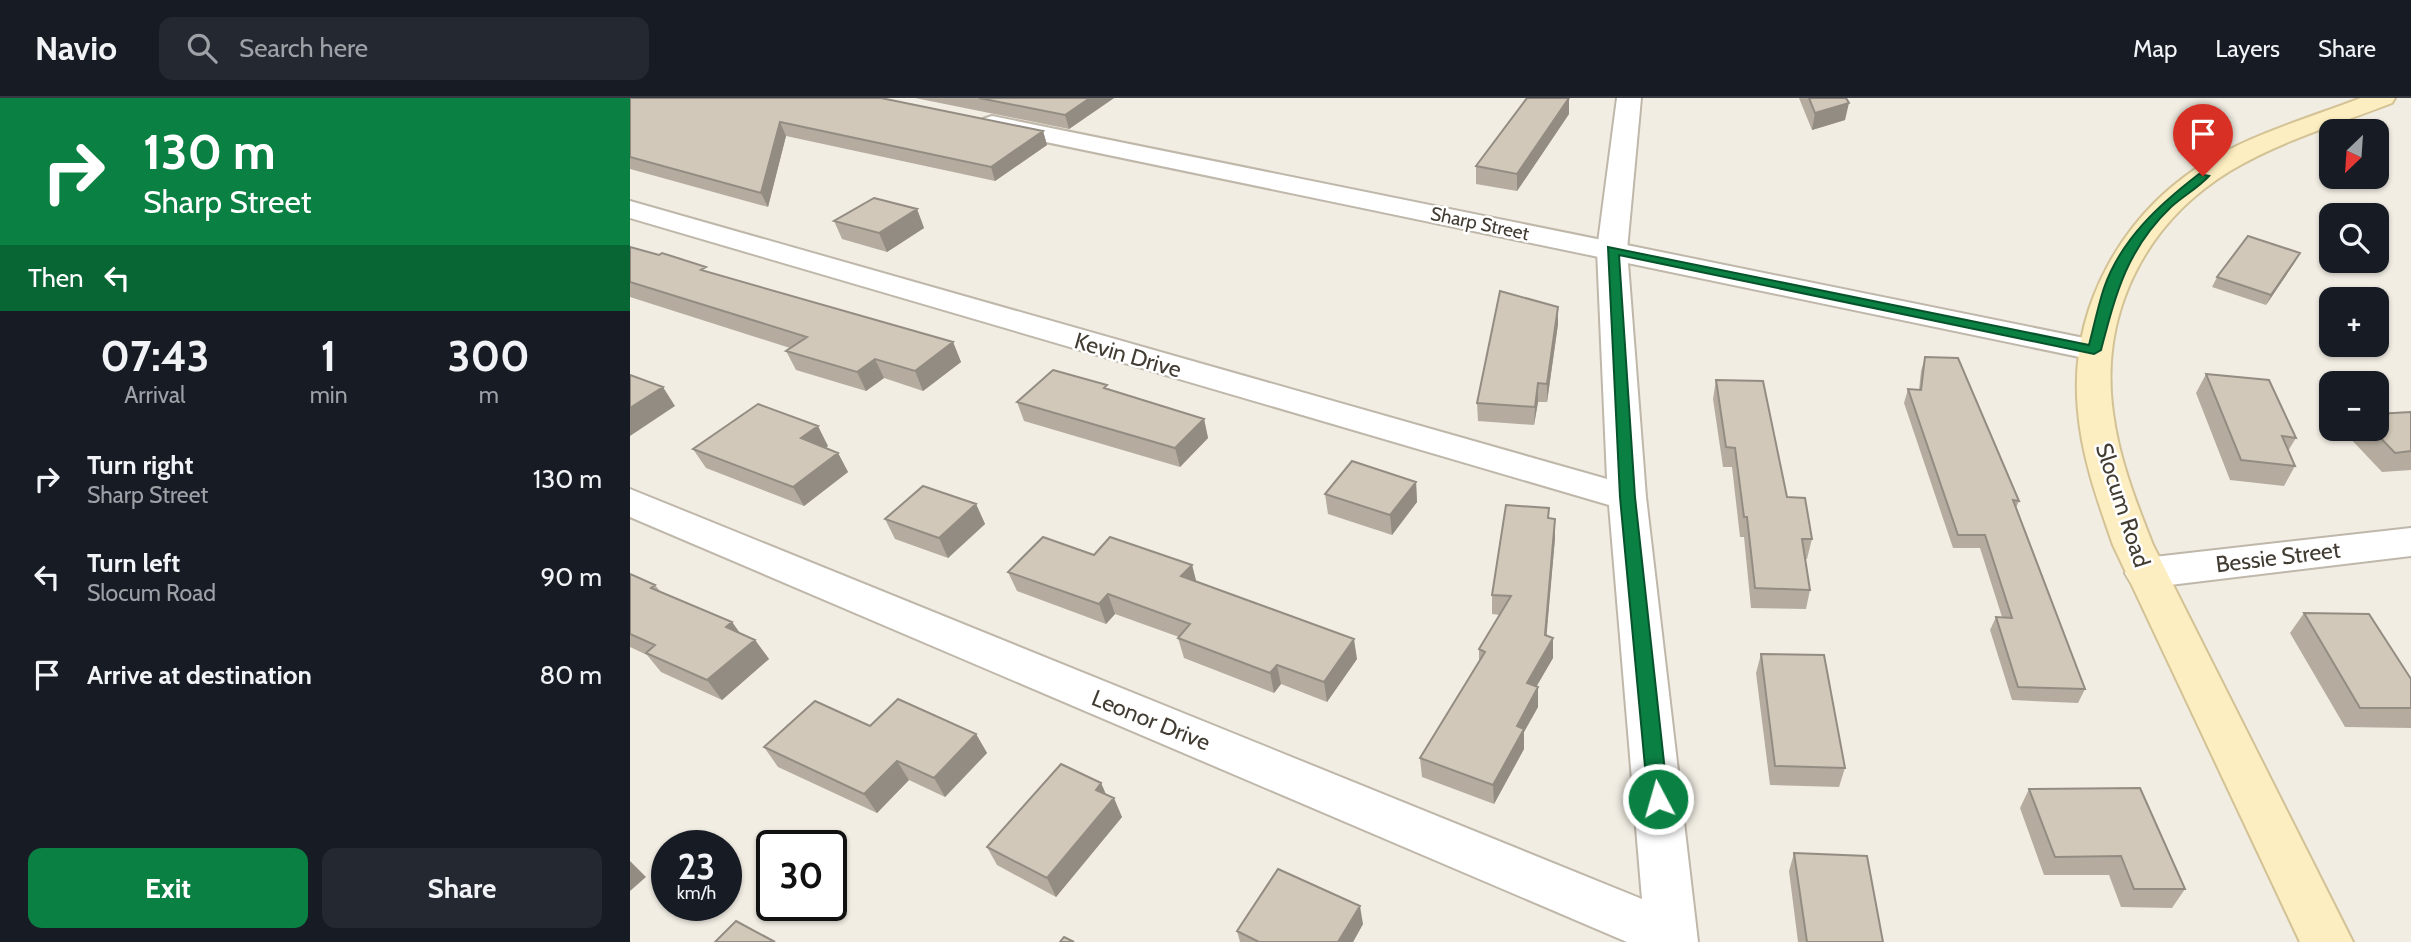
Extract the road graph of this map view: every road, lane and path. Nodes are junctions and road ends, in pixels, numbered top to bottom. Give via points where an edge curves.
1 (1629, 98) edge
2 (2383, 98) edge
3 (961, 117) edge
4 (630, 209) edge
5 (1612, 250) junction
6 (2094, 350) junction
7 (1628, 497) junction
8 (630, 502) edge
9 (2411, 541) edge
10 (2146, 573) junction
11 (1672, 939) edge
12 (2327, 942) edge

1 - 5 street
2 - 6 main road, Slocum Road via 2247,153 2203,176 2176,197 2150,222 2122,262
3 - 5 street, Sharp Street
4 - 7 street, Kevin Drive
5 - 6 street, Sharp Street
5 - 7 street
6 - 10 main road, Slocum Road via 2101,444
7 - 11 street
8 - 11 street, Leonor Drive
9 - 10 street, Bessie Street
10 - 12 main road, Slocum Road

